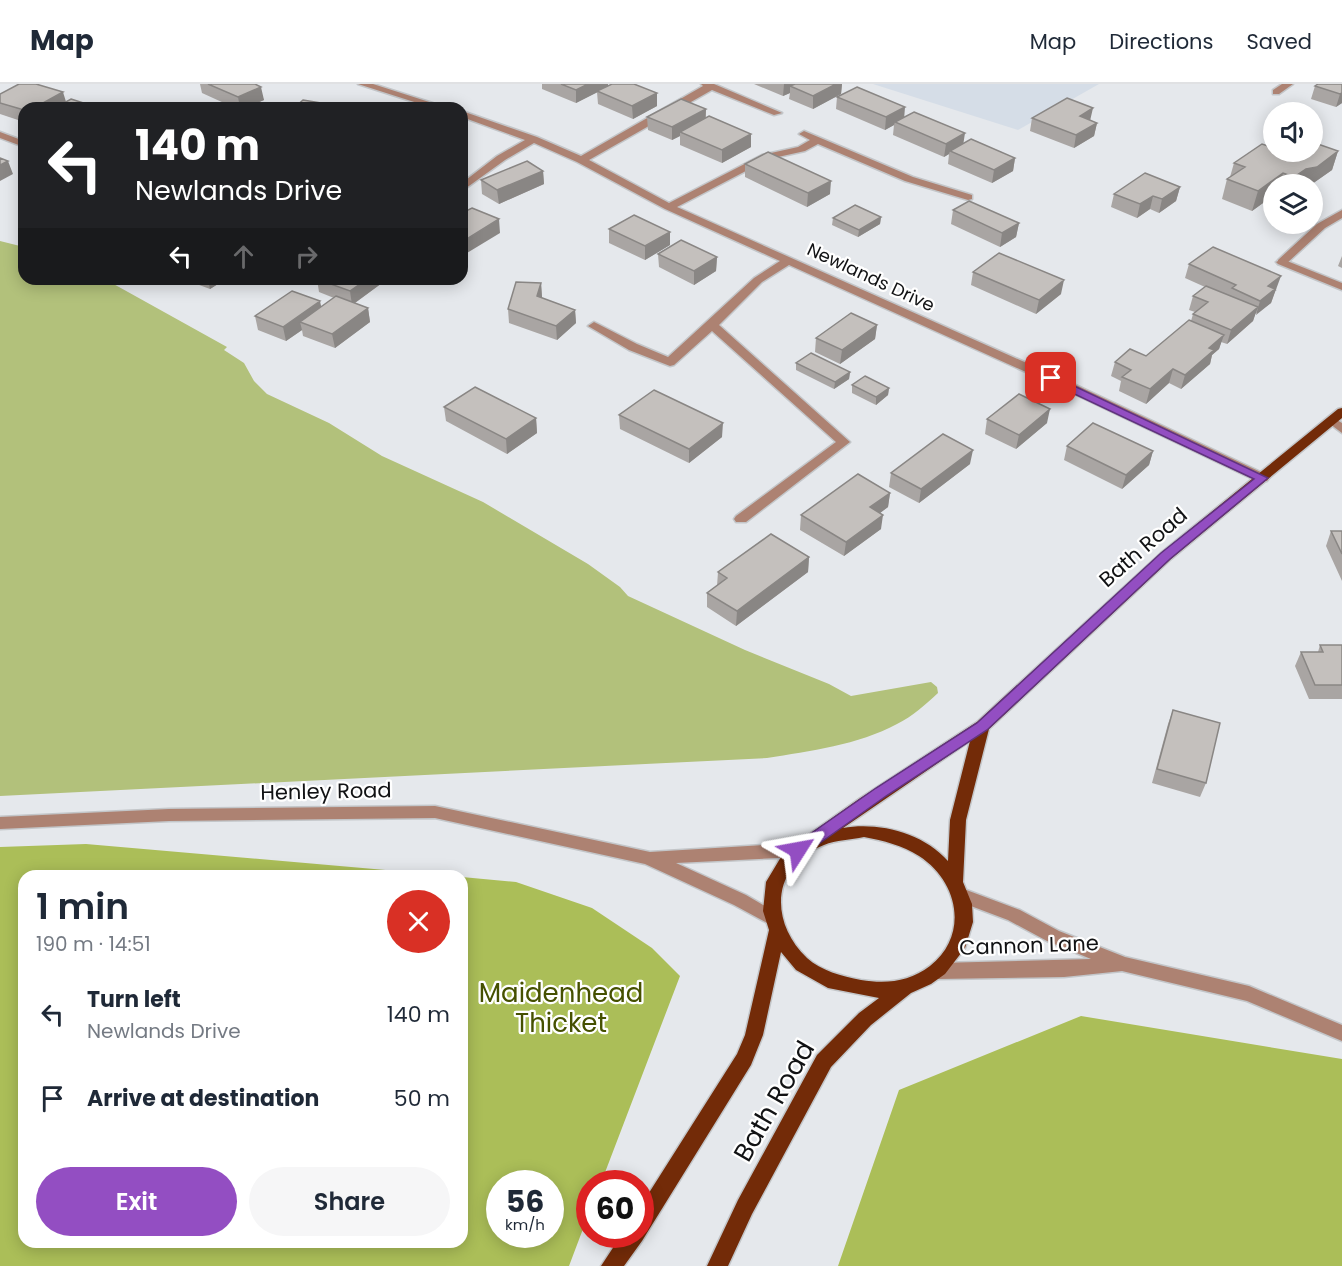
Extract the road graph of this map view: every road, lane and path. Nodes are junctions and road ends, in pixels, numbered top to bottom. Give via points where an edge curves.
1 (363, 84) edge
2 (1288, 84) edge
3 (709, 85) edge
4 (1276, 92) dead end
5 (414, 102) edge
6 (777, 113) dead end
7 (468, 116) edge
8 (804, 134) dead end
9 (0, 135) edge
10 (532, 139) junction
11 (818, 140) junction
12 (18, 142) edge
13 (581, 160) junction
14 (468, 183) edge
15 (968, 197) dead end
16 (669, 207) junction
17 (1342, 213) edge
18 (790, 260) junction
19 (1342, 287) edge
20 (712, 325) junction
21 (594, 326) dead end
22 (1339, 421) edge
23 (1262, 478) junction
24 (741, 519) dead end
25 (982, 726) junction
26 (0, 824) edge
27 (805, 846) junction
28 (648, 858) junction
29 (958, 888) junction
30 (774, 925) junction
31 (1123, 964) junction
32 (938, 971) junction
33 (908, 986) junction
34 (1342, 1033) edge
35 (654, 1204) edge
36 (624, 1248) edge
37 (611, 1266) edge
38 (717, 1266) edge

1 - 5 street
2 - 4 street
3 - 6 street
3 - 13 street
7 - 10 street, Newlands Drive
8 - 11 street
9 - 12 street
10 - 13 street, Newlands Drive
10 - 14 street
11 - 15 street via 909,179
11 - 16 street via 801,149 766,157
13 - 16 street, Newlands Drive
16 - 18 street, Newlands Drive
17 - 19 street via 1321,226 1282,262
18 - 20 street via 758,280
18 - 23 street, Newlands Drive
20 - 21 street via 670,362
20 - 24 street via 844,442
22 - 23 main road, Bath Road
23 - 25 main road, Bath Road via 1166,556
25 - 27 main road, Bath Road
25 - 29 main road via 958,820
26 - 28 street, Henley Road via 169,815 435,812
27 - 28 street, Henley Road
27 - 29 main road via 846,832 882,833 932,856
27 - 30 main road via 778,873 770,902
28 - 30 street, Henley Road via 740,900
29 - 31 street, Cannon Lane via 1053,936
29 - 32 main road via 964,908 962,936 949,961
30 - 33 main road via 787,950 819,977 863,990
30 - 35 main road, Bath Road via 756,1026 744,1059
31 - 32 street, Cannon Lane
31 - 34 street, Cannon Lane via 1249,994
32 - 33 main road
33 - 38 main road, Bath Road via 865,1019 824,1061
36 - 37 main road

